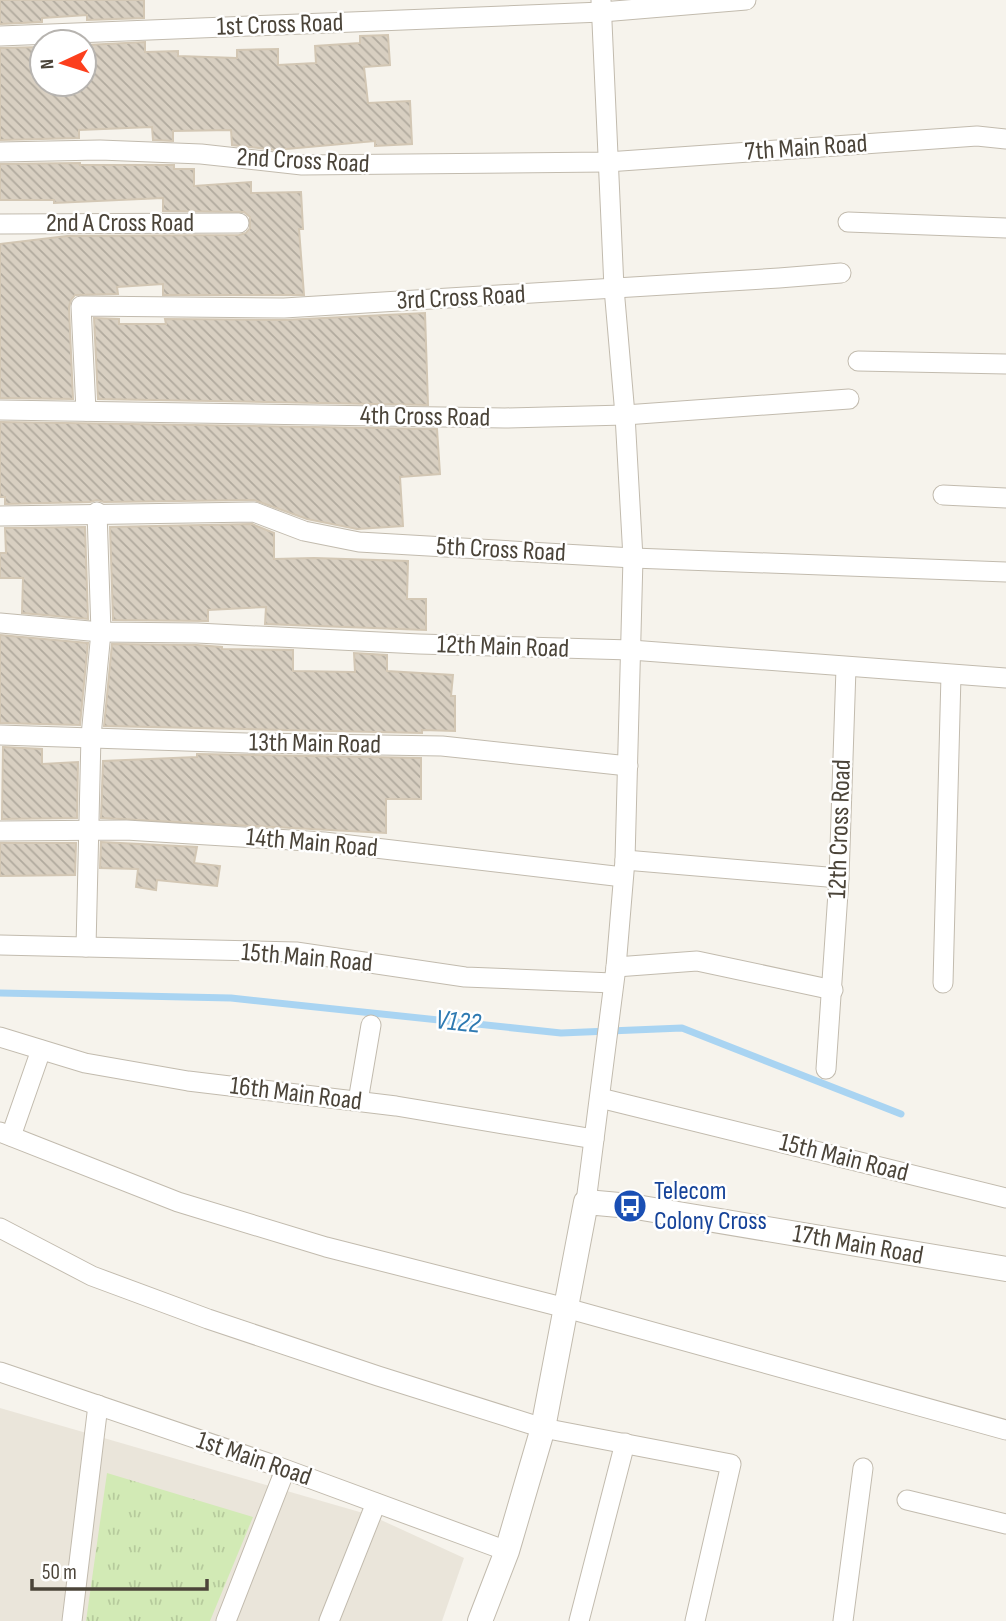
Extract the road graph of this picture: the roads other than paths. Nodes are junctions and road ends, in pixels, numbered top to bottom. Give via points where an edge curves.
1 (746, 0) edge
2 (601, 6) edge
3 (0, 36) edge
4 (1006, 139) edge
5 (0, 152) edge
6 (607, 162) junction
7 (848, 222) dead end
8 (239, 223) dead end
9 (0, 224) edge
10 (1006, 228) edge
11 (841, 273) dead end
12 (614, 288) junction
13 (858, 361) dead end
14 (1006, 364) edge
15 (849, 399) dead end
16 (0, 410) edge
17 (86, 411) junction
18 (625, 415) junction
19 (943, 495) dead end
20 (1006, 498) edge
21 (97, 512) junction
22 (0, 516) edge
23 (633, 558) junction
24 (1006, 572) edge
25 (0, 623) edge
26 (101, 632) junction
27 (631, 650) junction
28 (846, 668) junction
29 (951, 675) junction
30 (1006, 678) edge
31 (0, 734) edge
32 (91, 736) junction
33 (628, 766) junction
34 (0, 831) edge
35 (90, 831) junction
36 (624, 869) junction
37 (839, 878) junction
38 (0, 945) edge
39 (86, 947) junction
40 (614, 975) junction
41 (943, 983) dead end
42 (833, 990) junction
43 (371, 1025) dead end
44 (0, 1037) edge
45 (41, 1049) junction
46 (826, 1069) dead end
47 (600, 1097) junction
48 (358, 1101) junction
49 (6, 1134) edge
50 (594, 1139) junction
51 (1006, 1198) edge
52 (586, 1202) junction
53 (0, 1228) edge
54 (1006, 1269) edge
55 (566, 1308) junction
56 (0, 1372) edge
57 (98, 1405) junction
58 (543, 1428) junction
59 (1006, 1430) edge
60 (625, 1444) junction
61 (863, 1468) dead end
62 (285, 1469) junction
63 (907, 1500) dead end
64 (376, 1503) junction
65 (1006, 1524) edge
66 (506, 1551) junction
67 (72, 1621) edge
68 (226, 1621) edge
69 (329, 1621) edge
70 (480, 1621) edge
71 (579, 1621) edge
72 (695, 1621) edge
73 (843, 1621) edge

1 - 2 street
2 - 3 street, 1st Cross Road
2 - 6 street
4 - 6 street, 7th Main Road via 977,136
5 - 6 street, 2nd Cross Road via 201,154 302,166
6 - 12 street
7 - 10 street
8 - 9 street, 2nd A Cross Road
11 - 12 street, 3rd Cross Road
12 - 17 street, 3rd Cross Road via 284,309 81,306
12 - 18 street
13 - 14 street
15 - 18 street, 4th Cross Road
16 - 17 street, 4th Cross Road
17 - 18 street, 4th Cross Road via 505,418
18 - 23 street
19 - 20 street
21 - 22 street, 5th Cross Road
21 - 23 street, 5th Cross Road via 254,512 304,531 359,542
21 - 26 street
23 - 24 street, 5th Cross Road
23 - 27 street
25 - 26 street, 12th Main Road
26 - 27 street, 12th Main Road
26 - 32 street
27 - 28 street, 12th Main Road
27 - 33 street
28 - 29 street, 12th Main Road
28 - 37 street, 12th Cross Road
29 - 30 street, 12th Main Road
29 - 41 street
31 - 32 street, 13th Main Road
32 - 33 street, 13th Main Road via 442,746
32 - 35 street
33 - 36 street
34 - 35 street, 14th Main Road
35 - 36 street, 14th Main Road via 324,842
35 - 39 street
36 - 37 street, 14th Main Road
36 - 40 street
37 - 42 street, 12th Cross Road
38 - 39 street, 15th Main Road
39 - 40 street, 15th Main Road via 296,952 465,977
40 - 42 street, 15th Main Road via 697,961
40 - 47 street
42 - 46 street, 12th Cross Road
43 - 48 street
44 - 45 street, 16th Main Road
45 - 48 street, 16th Main Road via 85,1063 188,1082
45 - 49 street
47 - 50 street
47 - 51 street, 15th Main Road
48 - 50 street, 16th Main Road
49 - 55 street via 177,1202 326,1247
50 - 52 street
52 - 54 street, 17th Main Road
52 - 55 street
53 - 58 street via 92,1276 208,1319
55 - 58 street
55 - 59 street
56 - 57 street, 1st Main Road
57 - 62 street, 1st Main Road
57 - 67 street
58 - 60 street
58 - 66 street
60 - 71 street
60 - 72 street via 731,1464
61 - 73 street
62 - 64 street, 1st Main Road
62 - 68 street
63 - 65 street
64 - 66 street, 1st Main Road
64 - 69 street
66 - 70 street

